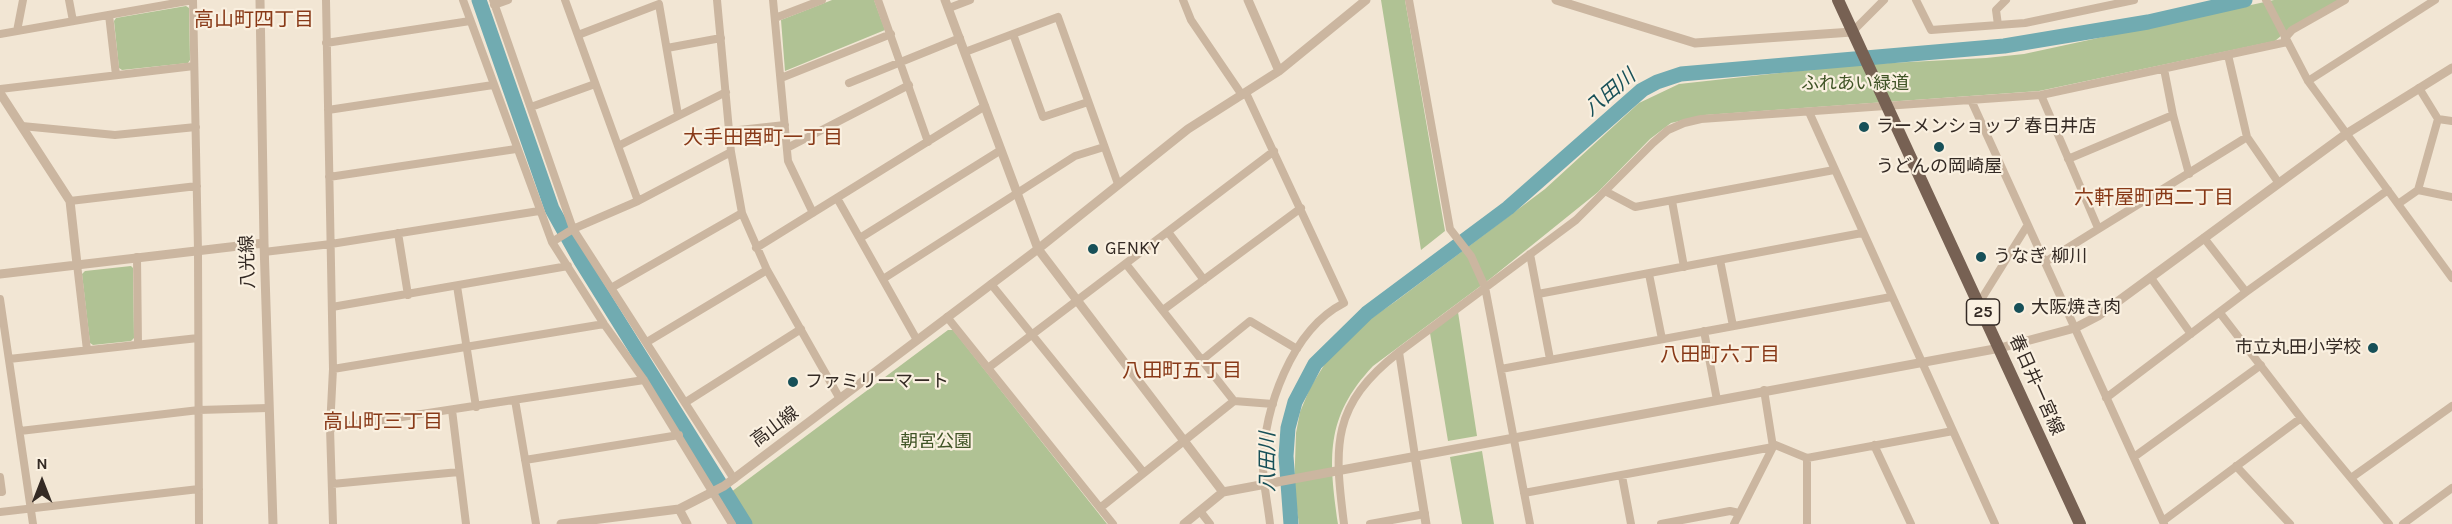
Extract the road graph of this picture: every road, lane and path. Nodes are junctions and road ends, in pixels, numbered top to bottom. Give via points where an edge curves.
1 (23, 0) edge
2 (69, 0) edge
3 (193, 0) edge
4 (260, 0) edge
5 (326, 0) edge
6 (463, 0) edge
7 (508, 0) edge
8 (566, 0) edge
9 (642, 0) edge
10 (717, 0) edge
11 (773, 0) edge
12 (822, 0) edge
13 (878, 0) edge
14 (970, 0) edge
15 (1183, 0) edge
16 (1248, 0) edge
17 (1366, 0) edge
18 (1409, 0) edge
19 (1556, 0) edge
20 (1838, 0) edge
21 (1884, 0) edge
22 (1916, 0) edge
23 (2006, 0) edge
24 (2090, 0) edge
25 (2134, 0) edge
26 (2266, 0) edge
27 (2345, 0) edge
28 (2435, 0) edge
29 (494, 3) edge
30 (947, 4) edge
31 (643, 9) junction
32 (2091, 9) junction
33 (109, 15) junction
34 (775, 18) junction
35 (73, 21) junction
36 (470, 21) junction
37 (1998, 25) junction
38 (17, 31) junction
39 (1852, 32) junction
40 (0, 34) edge
41 (891, 34) junction
42 (1013, 34) junction
43 (578, 35) junction
44 (721, 38) junction
45 (960, 38) junction
46 (2286, 40) junction
47 (327, 43) junction
48 (667, 48) junction
49 (965, 52) junction
50 (2228, 55) junction
51 (901, 62) junction
52 (194, 66) junction
53 (2452, 68) edge
54 (2164, 69) junction
55 (1279, 71) junction
56 (116, 75) junction
57 (781, 78) junction
58 (2308, 81) junction
59 (849, 83) dead end
60 (595, 84) junction
61 (493, 85) junction
62 (909, 85) junction
63 (2419, 88) junction
64 (0, 91) edge
65 (726, 92) junction
66 (1244, 94) junction
67 (2041, 95) junction
68 (1971, 100) junction
69 (1088, 102) junction
70 (1886, 103) junction
71 (985, 106) junction
72 (531, 107) junction
73 (328, 110) junction
74 (1809, 112) junction
75 (678, 115) junction
76 (2173, 115) junction
77 (2438, 119) junction
78 (2452, 121) edge
79 (785, 125) junction
80 (22, 126) junction
81 (195, 127) junction
82 (730, 131) junction
83 (2346, 134) junction
84 (2247, 136) junction
85 (928, 142) junction
86 (618, 146) junction
87 (1104, 147) junction
88 (787, 148) junction
89 (516, 149) junction
90 (1001, 150) junction
91 (1274, 151) junction
92 (731, 152) junction
93 (2068, 159) junction
94 (1834, 170) junction
95 (2189, 174) junction
96 (329, 177) junction
97 (2278, 182) junction
98 (1118, 184) junction
99 (197, 186) junction
100 (2388, 190) junction
101 (2418, 190) junction
102 (1605, 191) junction
103 (1017, 193) junction
104 (2452, 197) edge
105 (837, 198) junction
106 (70, 201) junction
107 (638, 201) junction
108 (1672, 201) junction
109 (2398, 204) junction
110 (1301, 208) junction
111 (539, 211) junction
112 (742, 213) junction
113 (813, 213) junction
114 (2027, 226) junction
115 (2098, 228) junction
116 (573, 229) junction
117 (1168, 232) junction
118 (398, 233) junction
119 (1862, 233) junction
120 (860, 238) junction
121 (2204, 238) junction
122 (552, 242) junction
123 (331, 244) junction
124 (264, 247) junction
125 (756, 248) junction
126 (1038, 249) junction
127 (198, 250) junction
128 (1530, 254) junction
129 (137, 257) junction
130 (1720, 260) junction
131 (2045, 262) junction
132 (77, 264) junction
133 (1126, 264) junction
134 (568, 266) junction
135 (1684, 267) junction
136 (767, 270) junction
137 (0, 274) edge
138 (1649, 274) junction
139 (2151, 278) junction
140 (2452, 278) edge
141 (883, 279) junction
142 (1204, 280) junction
143 (991, 284) junction
144 (457, 286) junction
145 (1485, 287) junction
146 (611, 288) junction
147 (2246, 292) junction
148 (1538, 294) junction
149 (408, 295) junction
150 (1891, 297) junction
151 (0, 299) edge
152 (1077, 300) junction
153 (1979, 303) junction
154 (332, 307) junction
155 (1163, 310) junction
156 (2220, 313) junction
157 (947, 317) junction
158 (604, 324) junction
159 (1733, 326) junction
160 (2075, 328) junction
161 (801, 329) junction
162 (1704, 331) junction
163 (1033, 334) junction
164 (2191, 334) junction
165 (3, 335) edge
166 (198, 338) junction
167 (1662, 339) junction
168 (917, 340) junction
169 (647, 342) junction
170 (138, 344) junction
171 (466, 346) junction
172 (2000, 348) junction
173 (1297, 349) junction
174 (87, 350) junction
175 (1399, 352) junction
176 (9, 360) junction
177 (1202, 360) junction
178 (1551, 360) junction
179 (1921, 361) junction
180 (2261, 365) junction
181 (988, 368) junction
182 (333, 369) junction
183 (1500, 369) junction
184 (644, 380) junction
185 (1764, 390) junction
186 (2106, 398) junction
187 (840, 399) junction
188 (515, 400) junction
189 (1717, 400) junction
190 (1234, 401) junction
191 (686, 402) junction
192 (1273, 404) junction
193 (476, 406) junction
194 (2452, 406) edge
195 (268, 408) junction
196 (199, 410) junction
197 (452, 410) junction
198 (2301, 418) junction
199 (330, 428) junction
200 (1953, 430) junction
201 (20, 431) junction
202 (679, 435) junction
203 (1514, 439) junction
204 (1184, 440) junction
205 (1874, 445) junction
206 (1773, 446) junction
207 (1416, 456) junction
208 (1807, 458) junction
209 (2134, 458) junction
210 (525, 459) junction
211 (2236, 466) junction
212 (1337, 470) junction
213 (459, 472) junction
214 (1144, 472) junction
215 (1622, 476) junction
216 (0, 477) edge
217 (2351, 478) junction
218 (734, 479) junction
219 (1265, 483) junction
220 (332, 484) junction
221 (2452, 488) edge
222 (199, 489) junction
223 (718, 489) junction
224 (0, 492) edge
225 (1222, 492) junction
226 (1524, 493) junction
227 (31, 508) junction
228 (1100, 508) junction
229 (679, 509) junction
230 (0, 512) edge
231 (1200, 512) junction
232 (1739, 513) junction
233 (1425, 519) edge
234 (2164, 522) edge
235 (33, 524) edge
236 (199, 524) edge
237 (273, 524) edge
238 (333, 524) edge
239 (466, 524) edge
240 (536, 524) edge
241 (561, 524) edge
242 (687, 524) edge
243 (732, 524) edge
244 (1113, 524) edge
245 (1184, 524) edge
246 (1210, 524) edge
247 (1270, 524) edge
248 (1344, 524) edge
249 (1370, 524) edge
250 (1530, 524) edge
251 (1631, 524) edge
252 (1660, 524) edge
253 (1734, 524) edge
254 (1807, 524) edge
255 (1911, 524) edge
256 (1995, 524) edge
257 (2080, 524) edge
258 (2290, 524) edge
259 (2389, 524) edge
260 (2403, 524) edge

1 - 38 street
2 - 35 street
3 - 33 street
3 - 52 street
4 - 124 street, 八光線
5 - 47 street
6 - 36 street
7 - 29 street
8 - 43 street
9 - 31 street
10 - 44 street
11 - 34 street
12 - 34 street
13 - 41 street
14 - 30 street
15 - 66 street via 1191,20
16 - 55 street
17 - 55 street, 高山線
18 - 145 street via 1450,229 1471,256
19 - 39 street via 1695,43
20 - 39 main road, 春日井一宮線 / 25
21 - 39 street
22 - 37 street via 1931,30
23 - 37 street via 1996,10
24 - 32 street
25 - 32 street
26 - 46 street
27 - 46 street via 2292,30
28 - 58 street
29 - 72 street
30 - 45 street
31 - 43 street
31 - 48 street via 659,4
32 - 37 street
33 - 35 street
33 - 56 street
34 - 57 street
35 - 38 street
36 - 47 street
36 - 61 street
38 - 40 street
39 - 70 main road, 春日井一宮線 / 25
41 - 51 street
41 - 57 street
42 - 49 street
42 - 69 street via 1043,117
42 - 69 street via 1058,17
43 - 60 street
44 - 48 street
44 - 65 street
45 - 49 street
45 - 51 street
46 - 50 street
46 - 58 street
47 - 73 street
48 - 75 street
49 - 71 street
50 - 54 street
50 - 84 street
51 - 59 street
51 - 62 street
52 - 56 street
52 - 81 street
53 - 63 street
54 - 67 street
54 - 76 street
55 - 66 street, 高山線
56 - 64 street
57 - 79 street
58 - 83 street
60 - 72 street
60 - 86 street
61 - 73 street
61 - 89 street
62 - 85 street
62 - 88 street
63 - 77 street
63 - 83 street
64 - 80 street
65 - 75 street
65 - 82 street
66 - 91 street
66 - 98 street, 高山線 via 1188,129
67 - 68 street
67 - 93 street
68 - 70 street
68 - 114 street
69 - 87 street
70 - 74 street
70 - 153 main road, 春日井一宮線 / 25
71 - 85 street
71 - 90 street
72 - 116 street
73 - 96 street
74 - 94 street
74 - 102 street via 1684,123 1668,130
75 - 86 street
76 - 93 street
76 - 95 street
77 - 78 street
77 - 101 street
79 - 82 street
79 - 88 street
80 - 81 street via 115,135
80 - 106 street
81 - 99 street
82 - 92 street
83 - 97 street
83 - 100 street
84 - 95 street
84 - 97 street
85 - 105 street
86 - 107 street
87 - 98 street
87 - 103 street via 1075,156
88 - 113 street via 788,161
89 - 96 street
89 - 111 street
90 - 103 street
90 - 120 street
91 - 110 street
91 - 117 street
92 - 107 street
92 - 112 street
93 - 115 street
94 - 108 street
94 - 119 street
95 - 115 street
96 - 123 street
97 - 121 street
98 - 126 street, 高山線
99 - 106 street
99 - 127 street
100 - 109 street
100 - 147 street
101 - 104 street
101 - 109 street
102 - 108 street via 1635,207
102 - 128 street via 1576,220
103 - 126 street
103 - 141 street
105 - 113 street
105 - 120 street
106 - 132 street
107 - 116 street
108 - 135 street
109 - 140 street
110 - 142 street
110 - 173 street via 1344,303 1323,319
111 - 118 street
111 - 122 street
112 - 125 street
112 - 146 street
113 - 125 street
114 - 131 street
114 - 153 street
115 - 131 street
116 - 122 street
116 - 146 street
117 - 133 street
117 - 142 street
118 - 123 street
118 - 149 street
119 - 130 street
119 - 150 street
120 - 141 street
121 - 139 street
121 - 147 street
122 - 134 street
123 - 124 street
123 - 154 street
124 - 127 street
124 - 195 street, 八光線
125 - 136 street
126 - 143 street, 高山線
126 - 152 street
127 - 129 street
127 - 166 street
128 - 145 street
128 - 148 street
129 - 132 street
129 - 170 street
130 - 135 street
130 - 159 street
131 - 160 street
132 - 137 street
132 - 174 street
133 - 152 street
133 - 155 street
134 - 144 street
134 - 158 street
135 - 138 street
136 - 161 street
136 - 169 street
138 - 148 street
138 - 167 street
139 - 160 street
139 - 164 street
141 - 168 street
142 - 155 street
143 - 157 street, 高山線
143 - 163 street
144 - 149 street
144 - 171 street
145 - 175 street
145 - 183 street
146 - 169 street
147 - 156 street
148 - 178 street
149 - 154 street
150 - 159 street
150 - 179 street
151 - 165 street
152 - 163 street
152 - 204 street
153 - 172 main road, 春日井一宮線 / 25
154 - 182 street
155 - 177 street
156 - 164 street
156 - 180 street
157 - 168 street, 高山線
157 - 181 street
158 - 171 street
158 - 184 street
159 - 162 street
160 - 172 street
160 - 186 street
161 - 187 street
161 - 191 street
162 - 167 street
162 - 189 street
163 - 181 street
163 - 214 street
164 - 186 street
165 - 176 street
166 - 170 street
166 - 196 street
167 - 178 street
168 - 187 street, 高山線
169 - 191 street
170 - 174 street
171 - 182 street
171 - 193 street
172 - 179 street
172 - 257 main road, 春日井一宮線 / 25
173 - 177 street via 1250,321
173 - 192 street via 1278,384
174 - 176 street
175 - 207 street
175 - 212 street via 1372,375 1350,406 1338,441
176 - 201 street
177 - 190 street
178 - 183 street
179 - 185 street
179 - 200 street
180 - 198 street
180 - 209 street
181 - 228 street
182 - 199 street
183 - 203 street
184 - 188 street
184 - 202 street
185 - 189 street
185 - 206 street
186 - 209 street
187 - 218 street, 高山線
188 - 193 street
188 - 210 street
189 - 203 street
190 - 192 street
190 - 204 street
191 - 218 street
192 - 219 street via 1264,448
193 - 197 street
194 - 217 street
195 - 196 street
195 - 237 street, 八光線
196 - 201 street
196 - 222 street
197 - 199 street
197 - 213 street
198 - 211 street
198 - 217 street
199 - 220 street
200 - 205 street
200 - 256 street
201 - 227 street
202 - 210 street
202 - 223 street
203 - 207 street
203 - 226 street
204 - 214 street
204 - 225 street
205 - 208 street
205 - 255 street
206 - 208 street
206 - 215 street
206 - 232 street
207 - 212 street
207 - 233 street
208 - 254 street
209 - 234 street
210 - 240 street
211 - 234 street
211 - 258 street
212 - 219 street
212 - 248 street
213 - 220 street
213 - 239 street
214 - 228 street
215 - 226 street
215 - 251 street
216 - 224 street
217 - 259 street
218 - 223 street, 高山線
219 - 225 street
219 - 247 street
220 - 238 street
221 - 260 street
222 - 227 street
222 - 236 street
223 - 229 street, 高山線
223 - 243 street
225 - 231 street
226 - 250 street
227 - 230 street
227 - 235 street
228 - 244 street
229 - 241 street, 高山線
229 - 242 street
231 - 245 street
231 - 246 street
232 - 252 street via 1730,511
232 - 253 street
233 - 249 street

